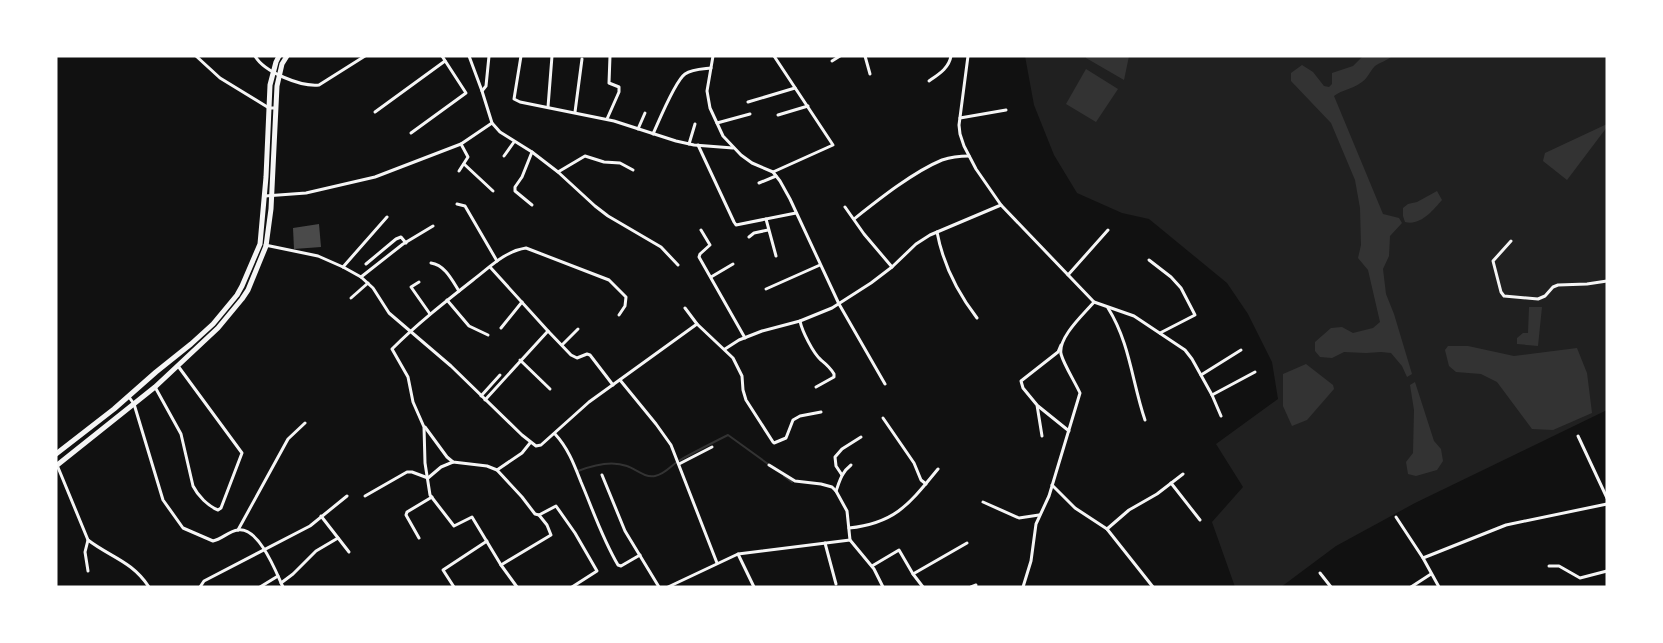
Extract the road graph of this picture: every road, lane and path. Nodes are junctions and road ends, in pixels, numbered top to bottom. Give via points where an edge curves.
1 (196, 56) edge
2 (256, 56) edge
3 (279, 56) edge
4 (287, 56) edge
5 (366, 56) edge
6 (442, 56) edge
7 (469, 56) edge
8 (489, 56) edge
9 (520, 56) edge
10 (552, 56) edge
11 (610, 56) edge
12 (713, 56) edge
13 (774, 56) edge
14 (840, 56) edge
15 (865, 56) edge
16 (951, 56) edge
17 (968, 56) edge
18 (582, 58) dead end
19 (445, 61) junction
20 (832, 61) dead end
21 (711, 68) junction
22 (273, 72) junction
23 (870, 74) dead end
24 (280, 75) junction
25 (929, 81) dead end
26 (795, 88) junction
27 (482, 91) junction
28 (748, 102) dead end
29 (808, 106) junction
30 (548, 107) junction
31 (269, 108) junction
32 (276, 108) junction
33 (1006, 110) dead end
34 (375, 112) dead end
35 (575, 112) junction
36 (645, 113) dead end
37 (750, 114) dead end
38 (778, 115) dead end
39 (960, 118) junction
40 (607, 119) junction
41 (492, 123) junction
42 (717, 123) junction
43 (695, 124) dead end
44 (638, 129) junction
45 (411, 133) dead end
46 (653, 134) junction
47 (514, 142) junction
48 (461, 144) junction
49 (689, 144) junction
50 (698, 145) junction
51 (734, 148) junction
52 (532, 152) junction
53 (504, 156) dead end
54 (969, 156) junction
55 (464, 164) junction
56 (633, 170) dead end
57 (459, 171) dead end
58 (558, 172) junction
59 (775, 174) junction
60 (759, 183) dead end
61 (493, 191) dead end
62 (264, 196) junction
63 (271, 196) junction
64 (457, 204) dead end
65 (532, 205) dead end
66 (1001, 205) junction
67 (846, 207) dead end
68 (796, 213) junction
69 (387, 217) dead end
70 (766, 219) junction
71 (854, 219) junction
72 (433, 226) dead end
73 (701, 230) dead end
74 (768, 230) junction
75 (1108, 230) dead end
76 (937, 232) junction
77 (749, 237) dead end
78 (406, 242) junction
79 (1511, 242) dead end
80 (260, 244) junction
81 (266, 246) junction
82 (776, 256) dead end
83 (1149, 260) dead end
84 (497, 261) junction
85 (431, 262) dead end
86 (366, 264) dead end
87 (733, 264) dead end
88 (678, 265) dead end
89 (820, 265) junction
90 (343, 267) junction
91 (490, 267) junction
92 (892, 267) junction
93 (1068, 275) junction
94 (361, 277) junction
95 (711, 277) junction
96 (368, 282) junction
97 (419, 282) dead end
98 (1607, 282) edge
99 (766, 289) dead end
100 (459, 291) junction
101 (351, 298) dead end
102 (447, 300) junction
103 (522, 302) junction
104 (1094, 302) junction
105 (839, 304) junction
106 (1107, 307) junction
107 (685, 308) dead end
108 (430, 314) junction
109 (619, 315) dead end
110 (977, 318) dead end
111 (800, 321) junction
112 (697, 324) junction
113 (501, 328) dead end
114 (578, 329) dead end
115 (548, 330) junction
116 (410, 331) junction
117 (1160, 333) junction
118 (488, 335) dead end
119 (745, 338) junction
120 (1063, 343) junction
121 (562, 345) junction
122 (725, 349) junction
123 (1241, 350) dead end
124 (520, 360) junction
125 (178, 365) junction
126 (1256, 372) dead end
127 (500, 374) dead end
128 (1200, 375) junction
129 (620, 380) junction
130 (885, 384) dead end
131 (613, 385) junction
132 (155, 387) junction
133 (816, 387) dead end
134 (550, 389) dead end
135 (1212, 395) junction
136 (481, 396) junction
137 (129, 397) junction
138 (485, 400) junction
139 (134, 404) junction
140 (1037, 405) junction
141 (821, 412) dead end
142 (1221, 416) dead end
143 (883, 418) dead end
144 (1145, 420) dead end
145 (305, 423) dead end
146 (424, 427) junction
147 (1069, 432) junction
148 (555, 434) junction
149 (860, 436) dead end
150 (1042, 436) dead end
151 (1578, 436) dead end
152 (530, 443) junction
153 (712, 447) dead end
154 (56, 454) edge
155 (453, 462) junction
156 (679, 463) junction
157 (769, 464) dead end
158 (56, 465) edge
159 (851, 465) dead end
160 (938, 469) dead end
161 (497, 470) junction
162 (1183, 474) dead end
163 (602, 475) dead end
164 (842, 475) junction
165 (428, 478) junction
166 (1171, 483) junction
167 (926, 484) junction
168 (1052, 485) junction
169 (836, 491) junction
170 (347, 496) dead end
171 (365, 496) dead end
172 (432, 497) junction
173 (1607, 498) edge
174 (983, 502) dead end
175 (1607, 504) edge
176 (539, 515) junction
177 (320, 516) junction
178 (1039, 516) junction
179 (1396, 517) dead end
180 (1200, 520) dead end
181 (849, 528) junction
182 (1107, 529) junction
183 (238, 530) junction
184 (338, 538) junction
185 (419, 538) dead end
186 (88, 540) junction
187 (850, 540) junction
188 (487, 541) junction
189 (825, 543) junction
190 (967, 543) dead end
191 (264, 550) junction
192 (349, 552) dead end
193 (738, 554) junction
194 (640, 555) junction
195 (1422, 558) junction
196 (717, 563) junction
197 (501, 565) junction
198 (872, 566) junction
199 (1549, 566) dead end
200 (88, 571) dead end
201 (1607, 571) edge
202 (1320, 573) dead end
203 (913, 574) junction
204 (1431, 574) junction
205 (278, 576) junction
206 (836, 584) dead end
207 (200, 585) edge
208 (282, 585) edge
209 (976, 585) dead end
210 (149, 587) edge
211 (260, 587) edge
212 (454, 587) edge
213 (517, 587) edge
214 (572, 587) edge
215 (658, 587) edge
216 (668, 587) edge
217 (754, 587) edge
218 (883, 587) edge
219 (923, 587) edge
220 (971, 587) edge
221 (1023, 587) edge
222 (1152, 587) edge
223 (1331, 587) edge
224 (1411, 587) edge
225 (1439, 587) edge

1 - 31 street via 220,78
2 - 22 street
3 - 22 highway
4 - 24 highway
5 - 24 street via 319,85 311,86
6 - 19 street
7 - 27 street
8 - 27 street via 486,86
9 - 30 street via 514,99
10 - 30 street
11 - 40 street via 609,84 619,88 619,92
12 - 21 street
13 - 26 street
14 - 20 street
15 - 23 street
16 - 25 street via 950,64
17 - 39 street
18 - 35 street
19 - 34 street
19 - 45 street via 466,93
21 - 42 street via 707,91
21 - 46 street via 684,74
22 - 24 street
22 - 31 highway
24 - 32 highway
26 - 28 street
26 - 29 street
27 - 41 street
29 - 38 street
29 - 59 street via 833,145
30 - 35 street
31 - 32 street
31 - 62 highway
32 - 63 highway
33 - 39 street
35 - 40 street
36 - 44 street
37 - 42 street
39 - 54 street via 960,134
40 - 44 street
41 - 47 street
41 - 48 street
42 - 51 street
43 - 49 street
44 - 46 street
46 - 49 street
47 - 52 street
47 - 53 street
48 - 55 street via 468,157
48 - 63 street via 363,180 306,193
49 - 50 street
50 - 51 street
50 - 70 street via 736,225
51 - 59 street via 752,163
52 - 58 street
52 - 65 street via 515,187 515,191
54 - 66 street
54 - 71 street via 942,160 920,172
55 - 57 street
55 - 61 street
56 - 58 street via 585,156
58 - 88 street via 608,216 661,246
59 - 60 street
59 - 68 street
62 - 63 street
62 - 80 highway
63 - 81 highway
64 - 84 street via 464,206
66 - 76 street
66 - 93 street
67 - 71 street
68 - 70 street
68 - 89 street
69 - 90 street
70 - 74 street
71 - 92 street
72 - 78 street
73 - 95 street via 710,245 699,257
74 - 77 street
74 - 82 street
75 - 93 street
76 - 92 street via 916,244
76 - 110 street via 956,288
78 - 86 street via 401,237 396,239
78 - 94 street
79 - 98 street via 1493,261 1504,296 1538,299 1558,285
80 - 81 street
80 - 137 highway via 236,296 213,324
81 - 90 street via 318,256
81 - 125 highway via 242,299 218,328
83 - 117 street via 1181,288 1195,315
84 - 91 street
84 - 109 street via 526,248 598,275 609,280 626,297
85 - 100 street via 445,269
87 - 95 street
89 - 99 street
89 - 105 street
90 - 94 street
91 - 100 street
91 - 103 street
92 - 105 street
93 - 104 street
94 - 96 street
95 - 119 street
96 - 101 street
96 - 116 street via 389,313
97 - 108 street via 411,287
100 - 102 street
102 - 108 street
102 - 118 street via 470,326
103 - 113 street
103 - 115 street
104 - 106 street
104 - 120 street via 1066,334
105 - 111 street
105 - 130 street
106 - 117 street via 1134,316
106 - 144 street via 1127,351
107 - 112 street
108 - 116 street
111 - 119 street
111 - 133 street via 815,353 834,374
112 - 122 street
112 - 129 street
114 - 121 street
115 - 121 street
115 - 124 street
116 - 136 street
116 - 146 street via 392,350 408,377 413,402
117 - 128 street via 1185,350
119 - 122 street
120 - 140 street via 1058,352 1021,381 1022,388
120 - 147 street via 1061,353 1080,393
121 - 131 street via 577,358 590,355
122 - 141 street via 739,368 746,400 774,443 786,438 793,420
123 - 128 street
124 - 134 street
124 - 138 street
125 - 132 highway
125 - 132 street via 240,448 242,456 218,510 197,494 181,434
126 - 135 street
127 - 136 street
128 - 135 street
129 - 131 street
129 - 156 street via 664,433
131 - 148 street via 589,402
132 - 139 highway
135 - 142 street
136 - 138 street
137 - 139 street
137 - 154 highway
138 - 152 street
139 - 158 highway
139 - 183 street via 163,500 183,528 213,540
140 - 147 street
140 - 150 street
143 - 167 street
145 - 183 street via 288,439
146 - 155 street
146 - 165 street
147 - 168 street
148 - 152 street via 541,445
148 - 194 street via 567,448 602,534 618,564 621,566
149 - 164 street via 836,457 836,466
151 - 173 street
152 - 161 street
153 - 156 street
155 - 161 street
155 - 165 street
156 - 196 street
157 - 169 street via 795,481 821,484
158 - 186 street
159 - 164 street
160 - 167 street
161 - 176 street
162 - 166 street
163 - 194 street via 625,531
164 - 169 street
165 - 171 street via 406,472
165 - 172 street
166 - 180 street
166 - 182 street via 1129,510
167 - 181 street via 909,503 886,520
168 - 178 street
168 - 182 street via 1080,512
169 - 181 street via 846,511
170 - 177 street
172 - 185 street via 407,512 406,516
172 - 188 street via 454,526 472,517
174 - 178 street via 1019,518
175 - 195 street via 1506,525
176 - 197 street via 551,535
176 - 214 street via 556,506 597,571
177 - 184 street
177 - 191 street via 310,526
178 - 221 street
179 - 195 street
181 - 187 street
182 - 222 street
183 - 191 street via 253,536
184 - 192 street
184 - 208 street via 316,551
186 - 200 street
186 - 210 street via 131,566
187 - 189 street
187 - 198 street
188 - 197 street
188 - 212 street via 443,570
189 - 193 street
189 - 206 street
190 - 203 street
191 - 205 street
191 - 207 street
193 - 196 street
193 - 217 street
194 - 215 street
195 - 204 street
196 - 216 street
197 - 213 street
198 - 203 street via 899,550
198 - 218 street
199 - 201 street via 1560,566 1580,578
202 - 223 street
203 - 219 street
204 - 224 street
204 - 225 street
205 - 208 street
205 - 211 street
209 - 220 street

